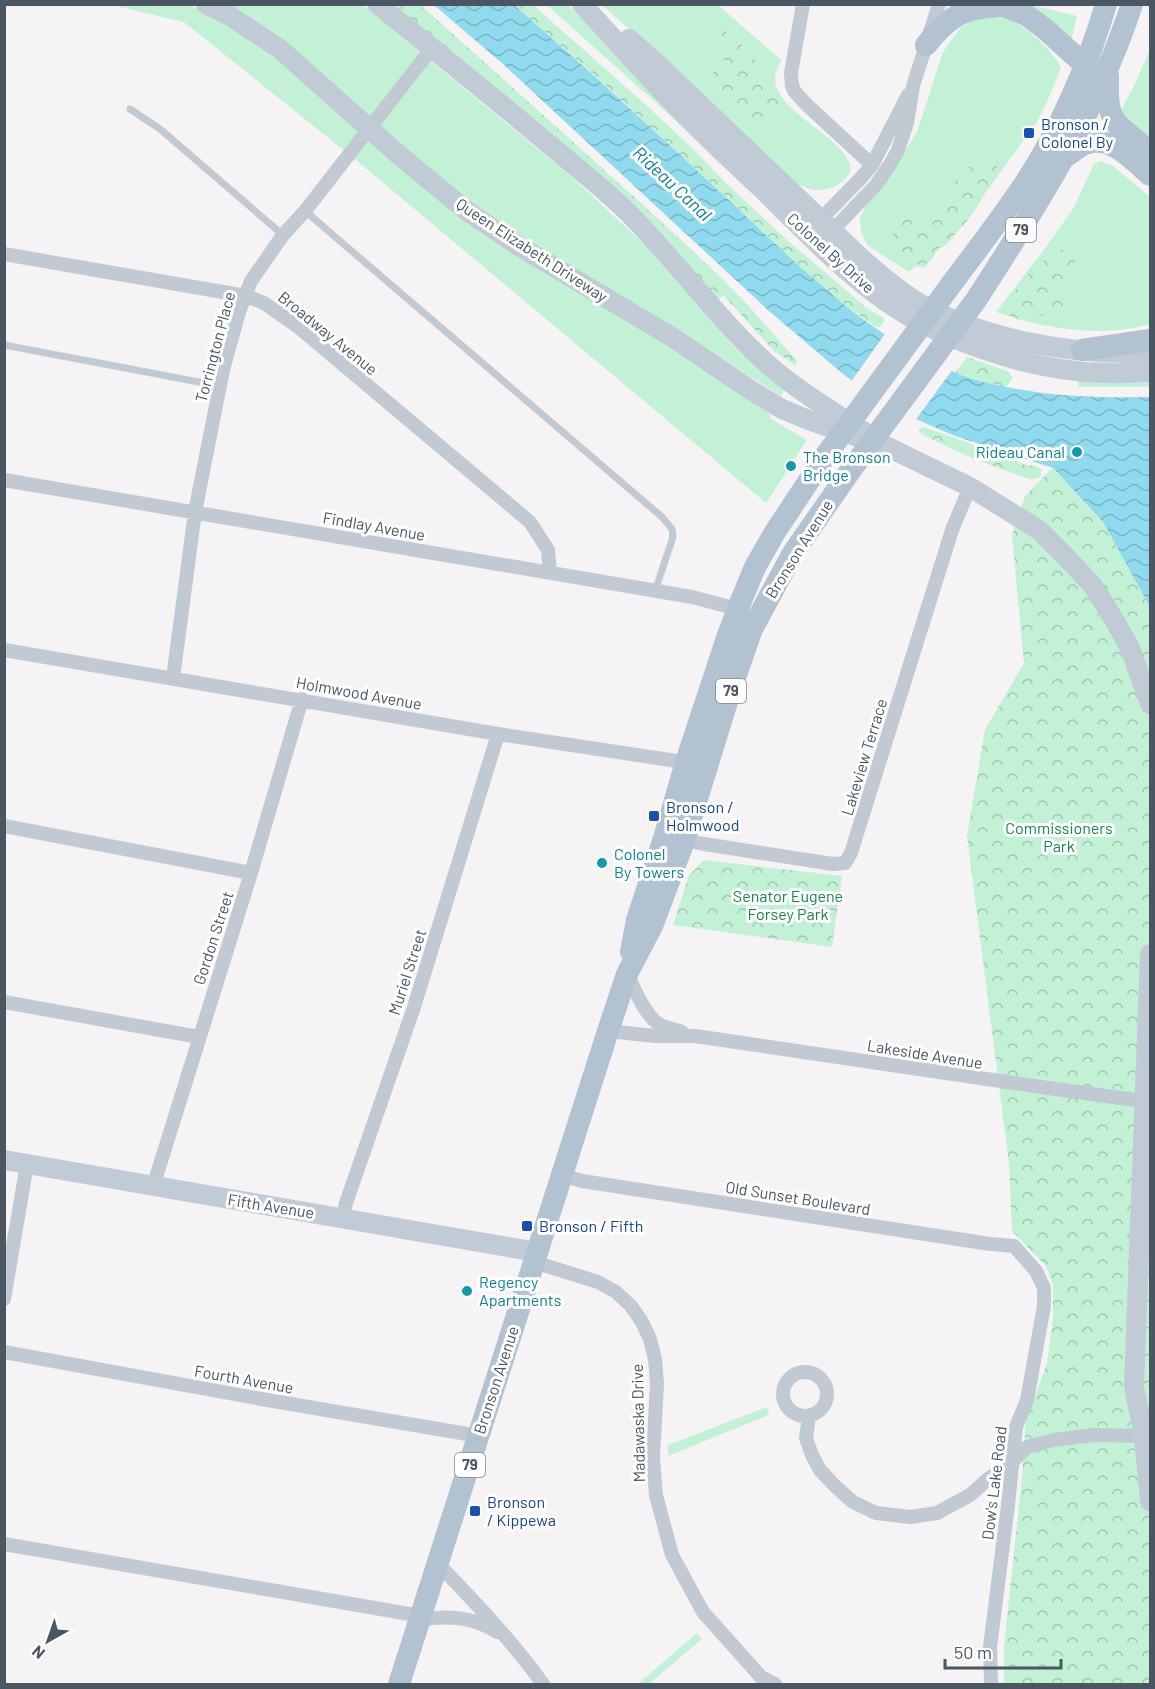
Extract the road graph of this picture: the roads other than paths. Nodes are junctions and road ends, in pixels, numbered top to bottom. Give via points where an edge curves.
1 (206, 4) edge
2 (377, 4) edge
3 (582, 4) edge
4 (588, 4) edge
5 (803, 4) edge
6 (939, 4) edge
7 (1106, 4) edge
8 (1132, 4) edge
9 (1002, 5) edge
10 (926, 45) junction
11 (432, 48) junction
12 (1085, 65) junction
13 (1108, 68) junction
14 (913, 86) junction
15 (130, 109) dead end
16 (369, 128) junction
17 (1150, 152) edge
18 (1064, 158) junction
19 (872, 165) junction
20 (1150, 175) edge
21 (305, 211) junction
22 (826, 226) junction
23 (283, 235) junction
24 (814, 240) junction
25 (4, 254) edge
26 (246, 296) junction
27 (1150, 340) edge
28 (4, 345) edge
29 (1082, 350) junction
30 (1150, 352) edge
31 (1150, 372) edge
32 (220, 386) junction
33 (888, 447) junction
34 (4, 480) edge
35 (970, 487) junction
36 (195, 512) junction
37 (550, 573) junction
38 (655, 591) junction
39 (738, 609) junction
40 (4, 650) edge
41 (173, 678) junction
42 (302, 699) junction
43 (1150, 704) edge
44 (498, 734) junction
45 (696, 765) junction
46 (4, 826) edge
47 (674, 838) junction
48 (251, 873) junction
49 (1150, 954) edge
50 (627, 974) junction
51 (4, 1002) edge
52 (608, 1031) junction
53 (695, 1036) junction
54 (199, 1037) junction
55 (1148, 1101) edge
56 (4, 1160) edge
57 (27, 1164) junction
58 (562, 1176) junction
59 (153, 1187) junction
60 (344, 1218) junction
61 (535, 1257) junction
62 (1025, 1257) joint
63 (4, 1299) edge
64 (4, 1352) edge
65 (1150, 1403) edge
66 (809, 1416) dead end
67 (479, 1436) junction
68 (1144, 1436) junction
69 (1012, 1462) junction
70 (1150, 1502) edge
71 (4, 1544) edge
72 (438, 1563) junction
73 (421, 1618) junction
74 (507, 1638) junction
75 (399, 1684) edge
76 (543, 1684) edge
77 (775, 1684) edge
78 (991, 1684) edge

1 - 16 main road, Queen Elizabeth Driveway via 280,48
2 - 11 main road, Queen Elizabeth Driveway
3 - 24 main road, Colonel By Drive via 678,107
4 - 22 main road, Colonel By Drive via 652,59
5 - 19 street via 792,86
6 - 10 street
7 - 12 main road, Bronson Avenue / 79
8 - 13 main road, Bronson Avenue / 79
9 - 10 main road via 963,12
9 - 12 main road via 1026,15
10 - 14 street
11 - 16 street, Torrington Place
11 - 33 main road, Queen Elizabeth Driveway via 619,204 777,373
12 - 39 main road, Bronson Avenue / 79, bridge via 1033,170 826,455 775,532
13 - 17 main road via 1109,110 1117,124
13 - 18 main road, Bronson Avenue / 79
14 - 19 street
14 - 22 street via 907,123 891,163 876,185
15 - 23 lane via 160,129
16 - 21 street, Torrington Place
16 - 33 main road, Queen Elizabeth Driveway via 484,222 749,389 810,421
18 - 20 main road via 1086,143 1101,142 1120,149
18 - 45 main road, Bronson Avenue / 79, bridge via 976,300 793,553 755,622
19 - 22 street
21 - 23 street, Torrington Place
21 - 38 lane via 662,517 673,537
22 - 24 street
22 - 29 main road, Colonel By Drive via 876,271 921,304 1005,337
23 - 26 street, Torrington Place via 251,281
24 - 31 main road, Colonel By Drive via 889,304 924,325 974,346 1080,371
25 - 26 street, Broadway Avenue
26 - 32 street, Torrington Place
26 - 37 street, Broadway Avenue via 264,303 297,326 530,522 548,550
27 - 29 main road
28 - 32 lane
29 - 30 main road, Colonel By Drive
32 - 36 street, Torrington Place
33 - 35 main road, Queen Elizabeth Driveway
34 - 36 street, Findlay Avenue
35 - 43 main road, Queen Elizabeth Driveway via 1039,530 1092,585 1130,648
35 - 47 street, Lakeview Terrace via 951,530 845,863
36 - 37 street, Findlay Avenue
36 - 41 street, Torrington Place
37 - 38 street, Findlay Avenue
38 - 39 street, Findlay Avenue
39 - 45 main road, Bronson Avenue / 79
40 - 41 street, Holmwood Avenue
41 - 42 street, Holmwood Avenue
42 - 44 street, Holmwood Avenue
42 - 48 street, Gordon Street
44 - 45 street, Holmwood Avenue
44 - 60 street, Muriel Street
45 - 47 main road, Bronson Avenue / 79
46 - 48 street
47 - 50 main road, Bronson Avenue / 79 via 652,926
48 - 54 street, Gordon Street
49 - 55 main road
50 - 52 main road, Bronson Avenue / 79
50 - 53 street, Lakeside Avenue via 653,1019
51 - 54 street
52 - 53 street, Lakeside Avenue
52 - 58 main road, Bronson Avenue / 79
53 - 55 street, Lakeside Avenue
54 - 59 street, Gordon Street
55 - 68 main road via 1134,1387
56 - 57 main road, Fifth Avenue
57 - 59 main road, Fifth Avenue
57 - 63 street
58 - 61 main road, Bronson Avenue / 79
58 - 62 street, Old Sunset Boulevard via 1014,1246
59 - 60 main road, Fifth Avenue
60 - 61 main road, Fifth Avenue
61 - 67 main road, Bronson Avenue / 79
61 - 77 street, Madawaska Drive via 616,1292 642,1322 655,1359 656,1495 672,1555 703,1612 761,1677
62 - 69 street, Dow's Lake Road via 1044,1288 1044,1306 1027,1400 1016,1427
64 - 67 street, Fourth Avenue
65 - 68 main road
66 - 69 street via 806,1438 820,1470 853,1502 876,1513 909,1517 937,1513 970,1495
67 - 72 main road, Bronson Avenue / 79
68 - 69 street via 1093,1435 1054,1440 1027,1448
68 - 70 main road
69 - 78 street, Dow's Lake Road via 990,1647
71 - 73 street
72 - 73 main road, Bronson Avenue / 79
72 - 74 street
73 - 74 street via 461,1618
73 - 75 main road, Bronson Avenue / 79
74 - 76 street

